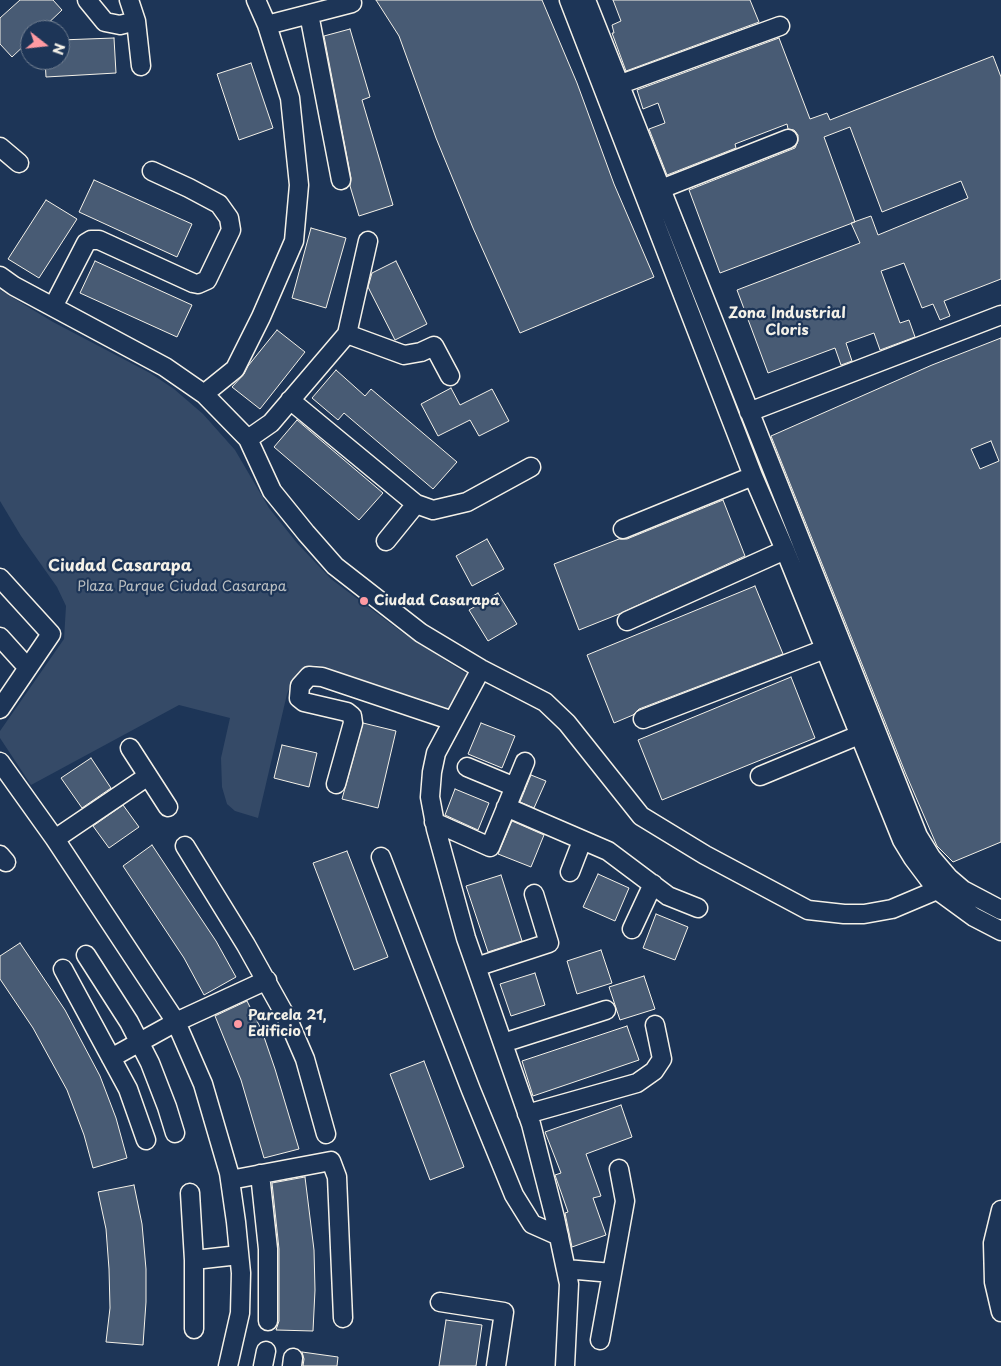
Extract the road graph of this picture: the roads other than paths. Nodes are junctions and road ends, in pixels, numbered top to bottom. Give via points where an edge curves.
1 (88, 0) edge
2 (129, 0) edge
3 (256, 0) edge
4 (569, 0) edge
5 (586, 0) edge
6 (352, 3) dead end
7 (309, 14) junction
8 (136, 21) junction
9 (267, 25) junction
10 (780, 26) dead end
11 (140, 66) dead end
12 (621, 84) junction
13 (788, 139) dead end
14 (0, 147) edge
15 (18, 163) dead end
16 (152, 171) dead end
17 (341, 180) dead end
18 (661, 189) junction
19 (368, 241) dead end
20 (0, 276) edge
21 (53, 307) junction
22 (1001, 315) edge
23 (347, 334) junction
24 (450, 376) dead end
25 (204, 394) junction
26 (290, 400) junction
27 (749, 412) junction
28 (248, 439) junction
29 (531, 467) dead end
30 (753, 476) junction
31 (416, 504) junction
32 (622, 529) dead end
33 (386, 541) dead end
34 (785, 550) junction
35 (0, 578) edge
36 (627, 621) dead end
37 (0, 637) edge
38 (826, 648) junction
39 (28, 668) junction
40 (481, 669) junction
41 (0, 709) edge
42 (643, 719) dead end
43 (453, 721) junction
44 (859, 735) junction
45 (130, 748) dead end
46 (0, 762) edge
47 (526, 762) dead end
48 (467, 767) dead end
49 (148, 776) junction
50 (760, 776) dead end
51 (336, 784) dead end
52 (515, 786) junction
53 (168, 807) dead end
54 (506, 808) junction
55 (434, 822) junction
56 (55, 839) junction
57 (582, 840) junction
58 (185, 846) dead end
59 (381, 857) dead end
60 (570, 872) dead end
61 (652, 884) junction
62 (943, 884) junction
63 (534, 894) dead end
64 (698, 908) dead end
65 (1001, 910) edge
66 (632, 929) dead end
67 (1001, 931) edge
68 (86, 955) dead end
69 (476, 967) junction
70 (63, 968) dead end
71 (267, 980) junction
72 (606, 1010) dead end
73 (176, 1022) junction
74 (655, 1025) dead end
75 (140, 1042) junction
76 (503, 1043) junction
77 (111, 1058) junction
78 (528, 1114) junction
79 (175, 1134) dead end
80 (326, 1134) dead end
81 (146, 1140) dead end
82 (619, 1169) dead end
83 (260, 1174) junction
84 (230, 1180) junction
85 (190, 1193) dead end
86 (1001, 1210) edge
87 (559, 1236) junction
88 (239, 1255) junction
89 (194, 1260) junction
90 (566, 1269) junction
91 (612, 1273) junction
92 (440, 1302) dead end
93 (1001, 1312) edge
94 (343, 1318) dead end
95 (268, 1321) dead end
96 (194, 1329) dead end
97 (600, 1340) dead end
98 (228, 1366) edge
99 (496, 1366) edge
100 (565, 1366) edge

1 - 8 street via 104,22 120,26
2 - 8 street
3 - 9 street
4 - 30 street
5 - 12 street
6 - 7 street
7 - 9 street
7 - 17 street
8 - 11 street
9 - 25 street via 290,98 299,185 294,241 235,369
10 - 12 street
12 - 18 street
13 - 18 street
14 - 15 street
16 - 21 street via 218,204 229,218 230,230 207,280 193,283 99,240 91,240 86,243
18 - 27 street
19 - 23 street
20 - 21 street
21 - 25 street via 165,367
22 - 27 street
23 - 24 street via 404,355 434,346
23 - 26 street
25 - 28 street
26 - 28 street via 271,423
26 - 31 street
27 - 62 street via 918,836
28 - 40 street via 272,490 335,566 421,633
29 - 31 street via 467,502 433,510
30 - 32 street
30 - 34 street
31 - 33 street
34 - 36 street
34 - 38 street
35 - 39 street via 51,634
37 - 39 street
38 - 42 street
38 - 44 street
39 - 41 street
40 - 43 street
40 - 62 street via 545,702 567,723 641,816 704,855 808,910 864,914 892,909
43 - 51 street via 322,677 310,676 300,686 299,698 352,716 353,723
43 - 55 street via 436,754 432,772 430,797
44 - 50 street
44 - 62 street via 902,840 913,858
45 - 49 street
46 - 56 street
47 - 52 street
48 - 52 street
49 - 53 street
49 - 56 street
52 - 54 street
54 - 55 street via 490,847
54 - 57 street
55 - 69 street
56 - 73 street
57 - 60 street
57 - 61 street via 608,852
58 - 71 street
59 - 87 street via 514,1196 532,1224
61 - 64 street via 668,896
61 - 66 street
62 - 65 street via 963,890
62 - 67 street via 974,917
63 - 69 street via 549,943
68 - 75 street
69 - 76 street
70 - 77 street
71 - 73 street
71 - 80 street via 290,1022 305,1059
72 - 76 street
73 - 75 street
73 - 84 street via 203,1084
74 - 78 street via 662,1058 654,1071 636,1083
75 - 77 street
75 - 79 street via 164,1098
76 - 78 street
77 - 81 street via 128,1089
78 - 87 street
82 - 91 street via 625,1201
83 - 84 street
83 - 94 street via 331,1161 337,1177
83 - 95 street via 268,1249
84 - 88 street
85 - 89 street
86 - 93 street via 993,1243 994,1282
87 - 90 street
88 - 89 street
88 - 98 street via 240,1313
89 - 96 street
90 - 91 street
90 - 100 street via 569,1284
91 - 97 street
92 - 99 street via 504,1312

